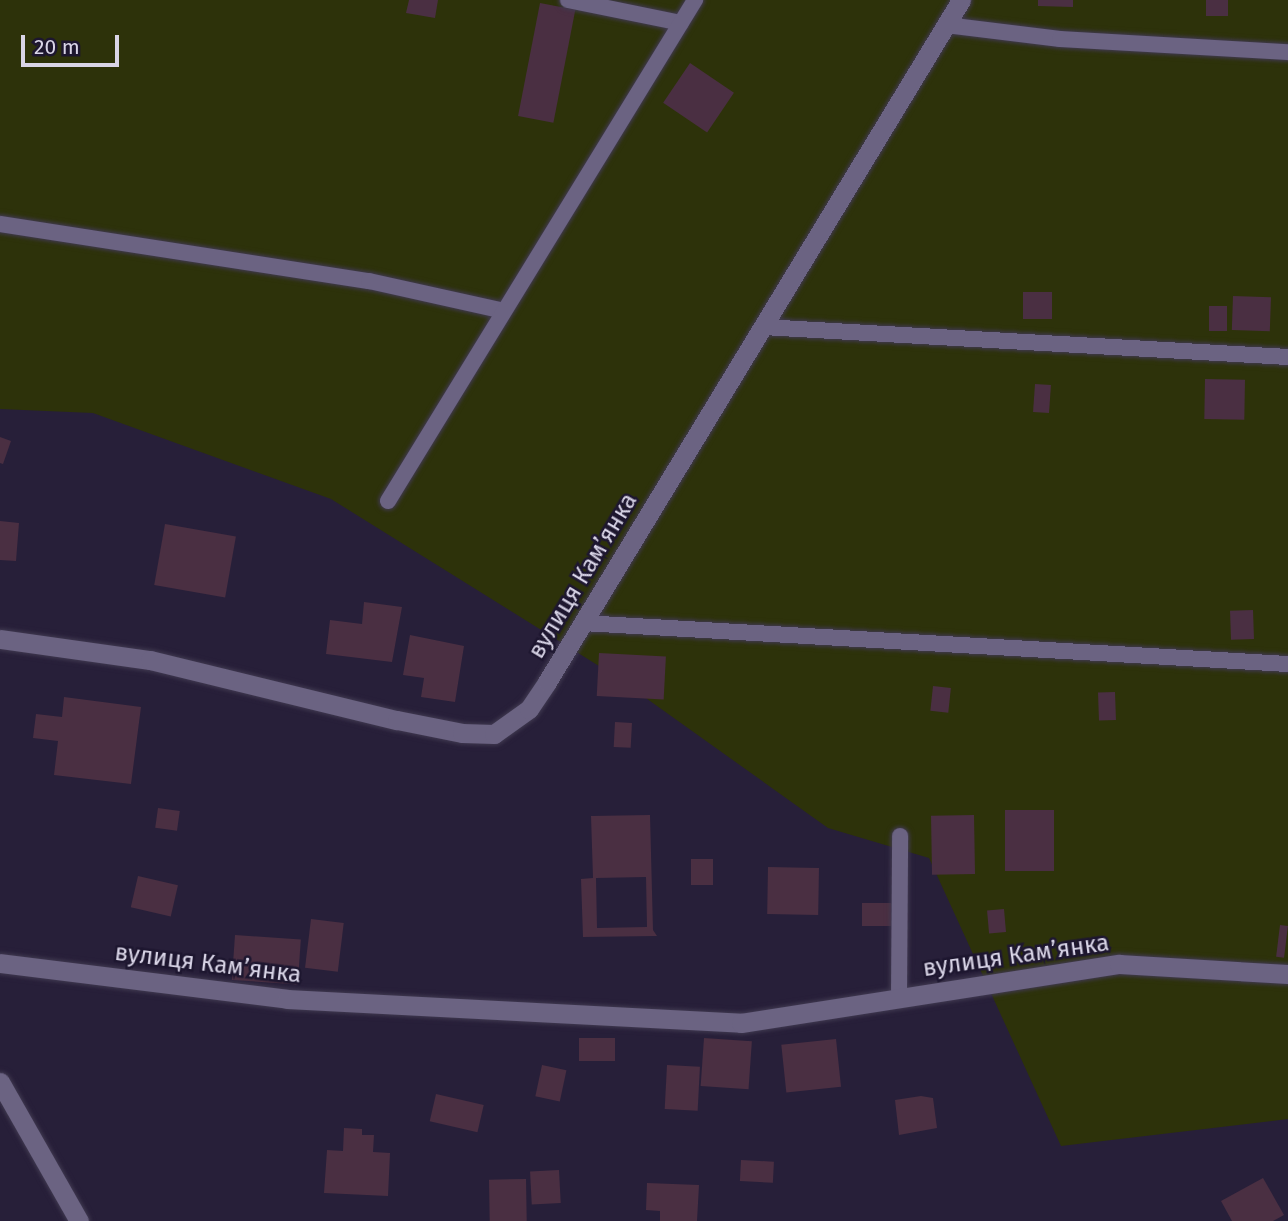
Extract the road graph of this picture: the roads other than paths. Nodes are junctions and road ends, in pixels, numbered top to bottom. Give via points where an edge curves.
1 (568, 0) edge
2 (695, 0) edge
3 (961, 0) edge
4 (681, 23) junction
5 (946, 25) junction
6 (1288, 52) edge
7 (0, 224) edge
8 (504, 311) junction
9 (763, 327) junction
10 (1288, 357) edge
11 (388, 501) dead end
12 (583, 623) junction
13 (0, 639) edge
14 (1288, 664) edge
15 (900, 836) dead end
16 (0, 963) edge
17 (1288, 974) edge
18 (899, 998) junction
19 (0, 1082) edge
20 (79, 1221) edge

1 - 4 lane
2 - 4 lane
3 - 5 street, вулиця Камʼянка
4 - 8 lane
5 - 6 lane via 1060,39
5 - 9 street, вулиця Камʼянка
7 - 8 lane via 369,281
8 - 11 lane
9 - 10 lane
9 - 12 street, вулиця Камʼянка
12 - 13 street, вулиця Камʼянка via 529,709 494,734 462,733 397,720 150,660
12 - 14 lane
15 - 18 lane
16 - 18 street, вулиця Камʼянка via 286,999 741,1023
17 - 18 street, вулиця Камʼянка via 1119,964
19 - 20 street

